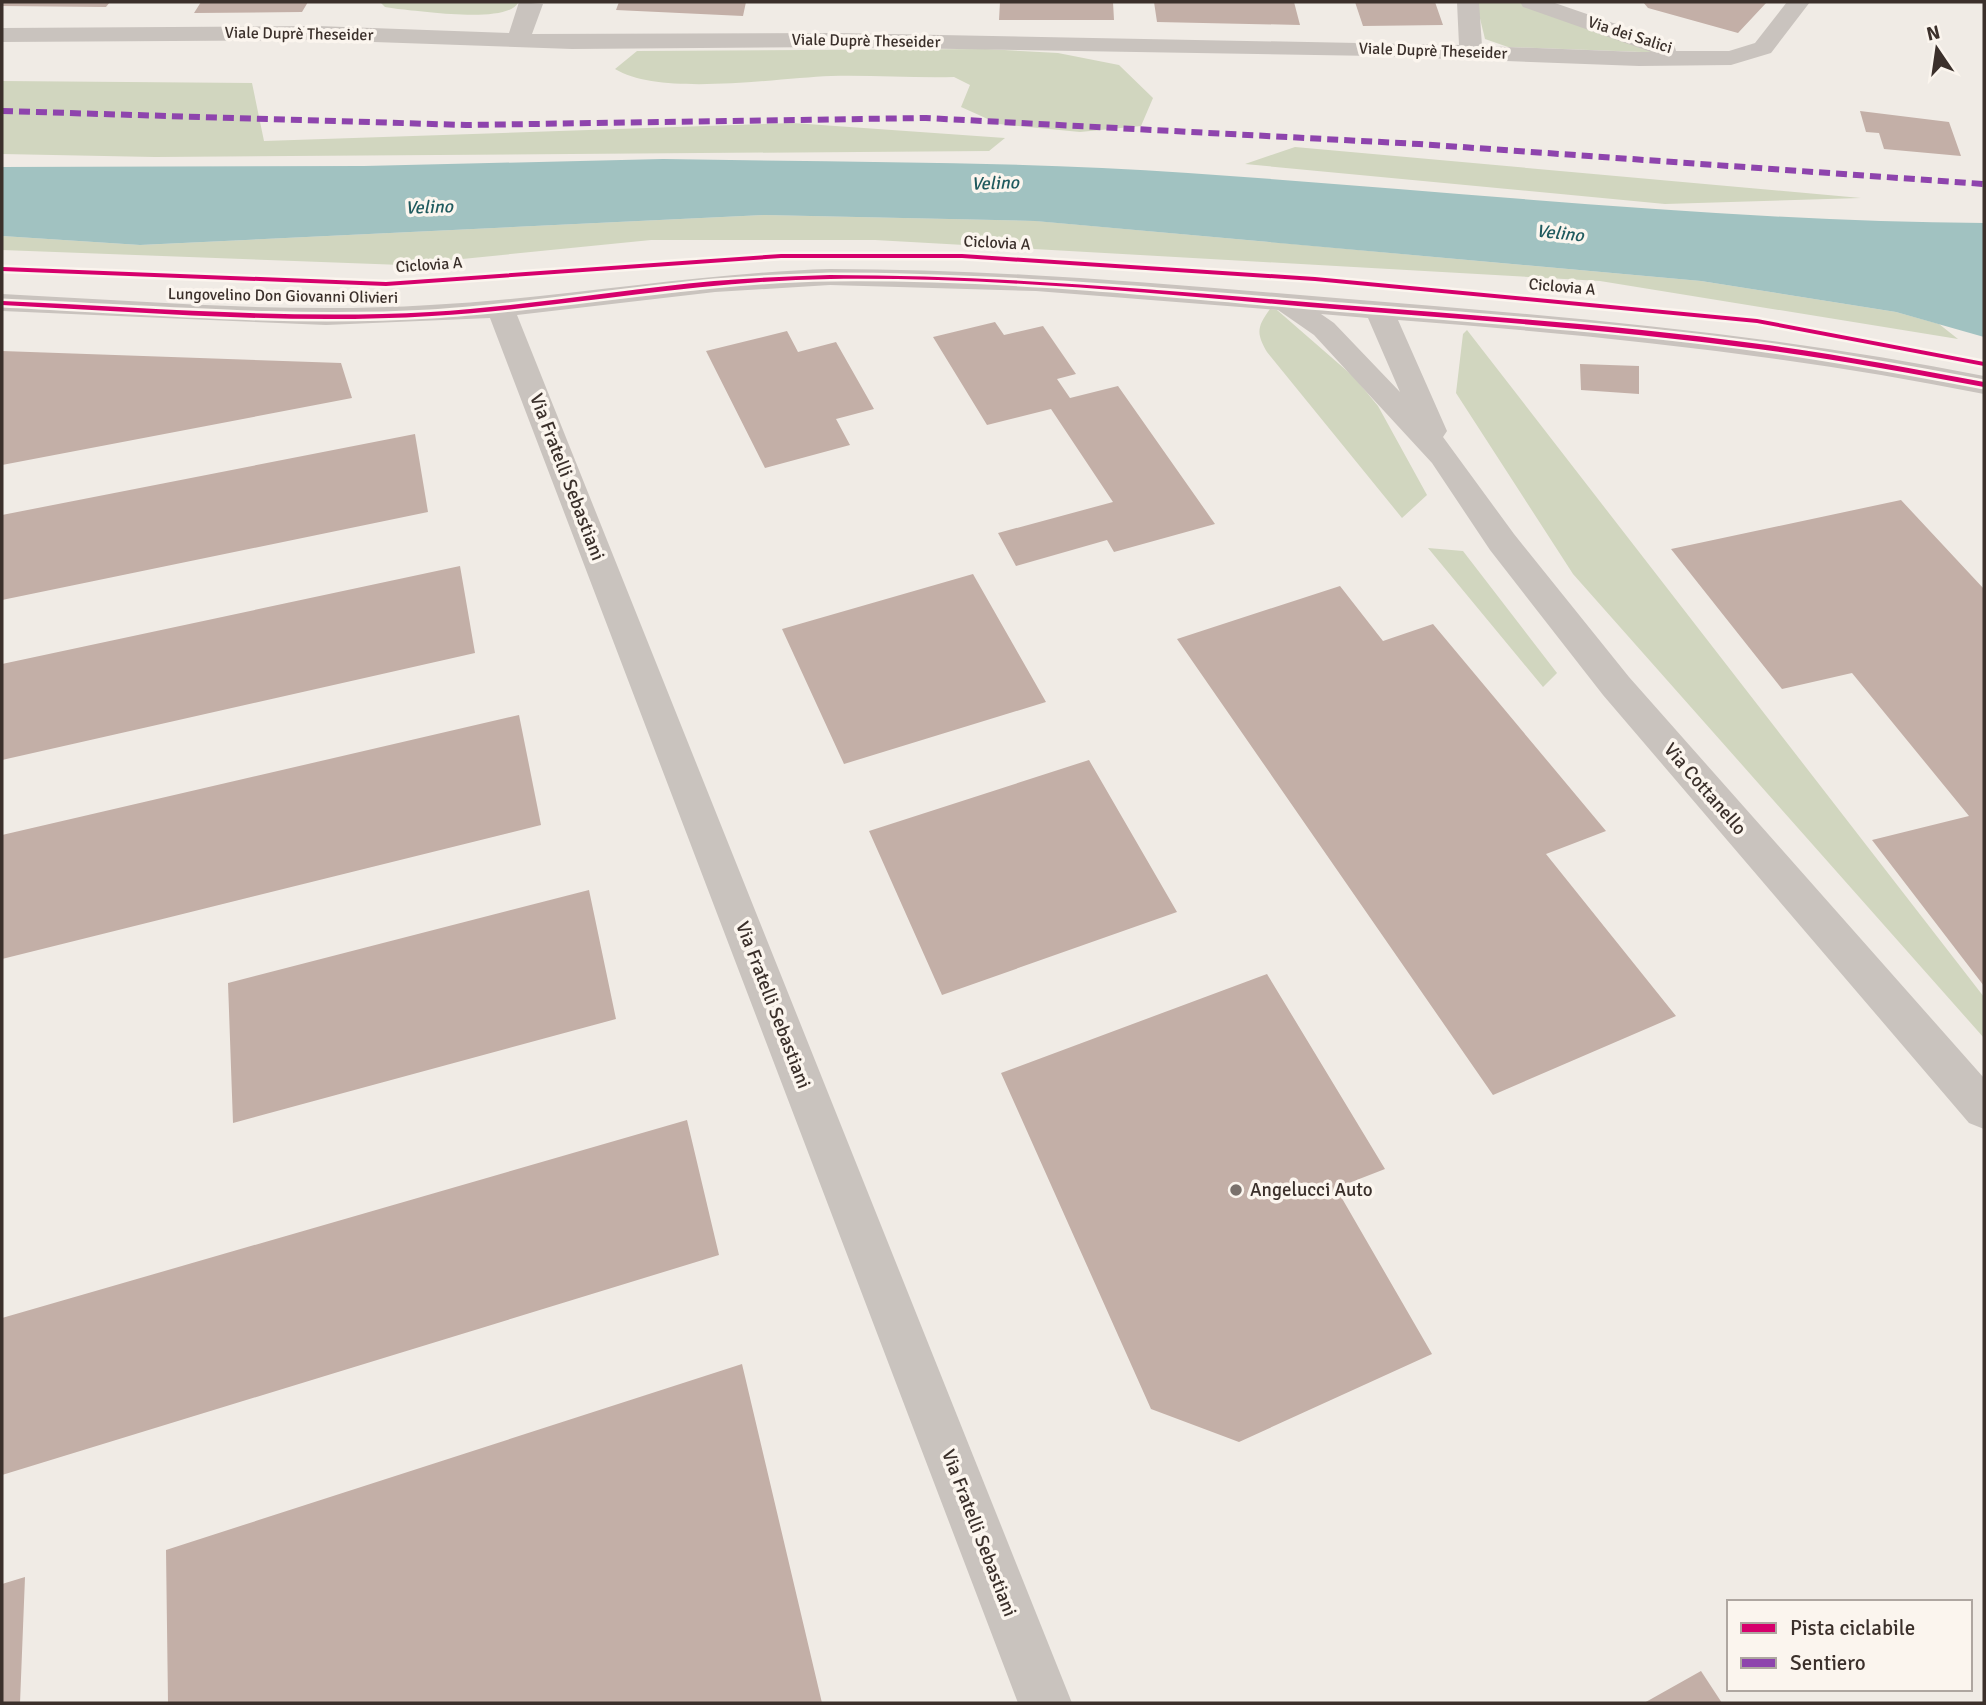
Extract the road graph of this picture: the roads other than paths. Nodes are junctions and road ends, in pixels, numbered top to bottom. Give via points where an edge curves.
1 (533, 2) edge
2 (1468, 2) edge
3 (1531, 2) edge
4 (1799, 2) edge
5 (332, 12) dead end
6 (317, 33) junction
7 (2, 35) edge
8 (518, 40) junction
9 (1471, 52) junction
10 (1731, 58) junction
11 (1283, 301) junction
12 (2, 303) edge
13 (500, 307) junction
14 (1379, 310) junction
15 (1984, 385) edge
16 (1443, 456) junction
17 (1984, 1109) edge
18 (1045, 1703) edge

1 - 8 street
2 - 9 street
3 - 10 street, Via dei Salici via 1669,50
4 - 10 street via 1763,48
5 - 6 street
6 - 7 street, Viale Duprè Theseider
6 - 8 street, Viale Duprè Theseider
8 - 9 street, Viale Duprè Theseider via 836,40
9 - 10 street, Viale Duprè Theseider
11 - 13 street, Lungovelino Don Giovanni Olivieri via 827,277 632,290
11 - 14 street, Lungovelino Don Giovanni Olivieri
11 - 16 street, Via Cottanello via 1324,329
12 - 13 street, Lungovelino Don Giovanni Olivieri via 373,316
13 - 18 street, Via Fratelli Sebastiani
14 - 15 street, Lungovelino Don Giovanni Olivieri via 1657,332 1884,364
14 - 16 street, Via Cottanello
16 - 17 street, Via Cottanello via 1502,542 1616,686

